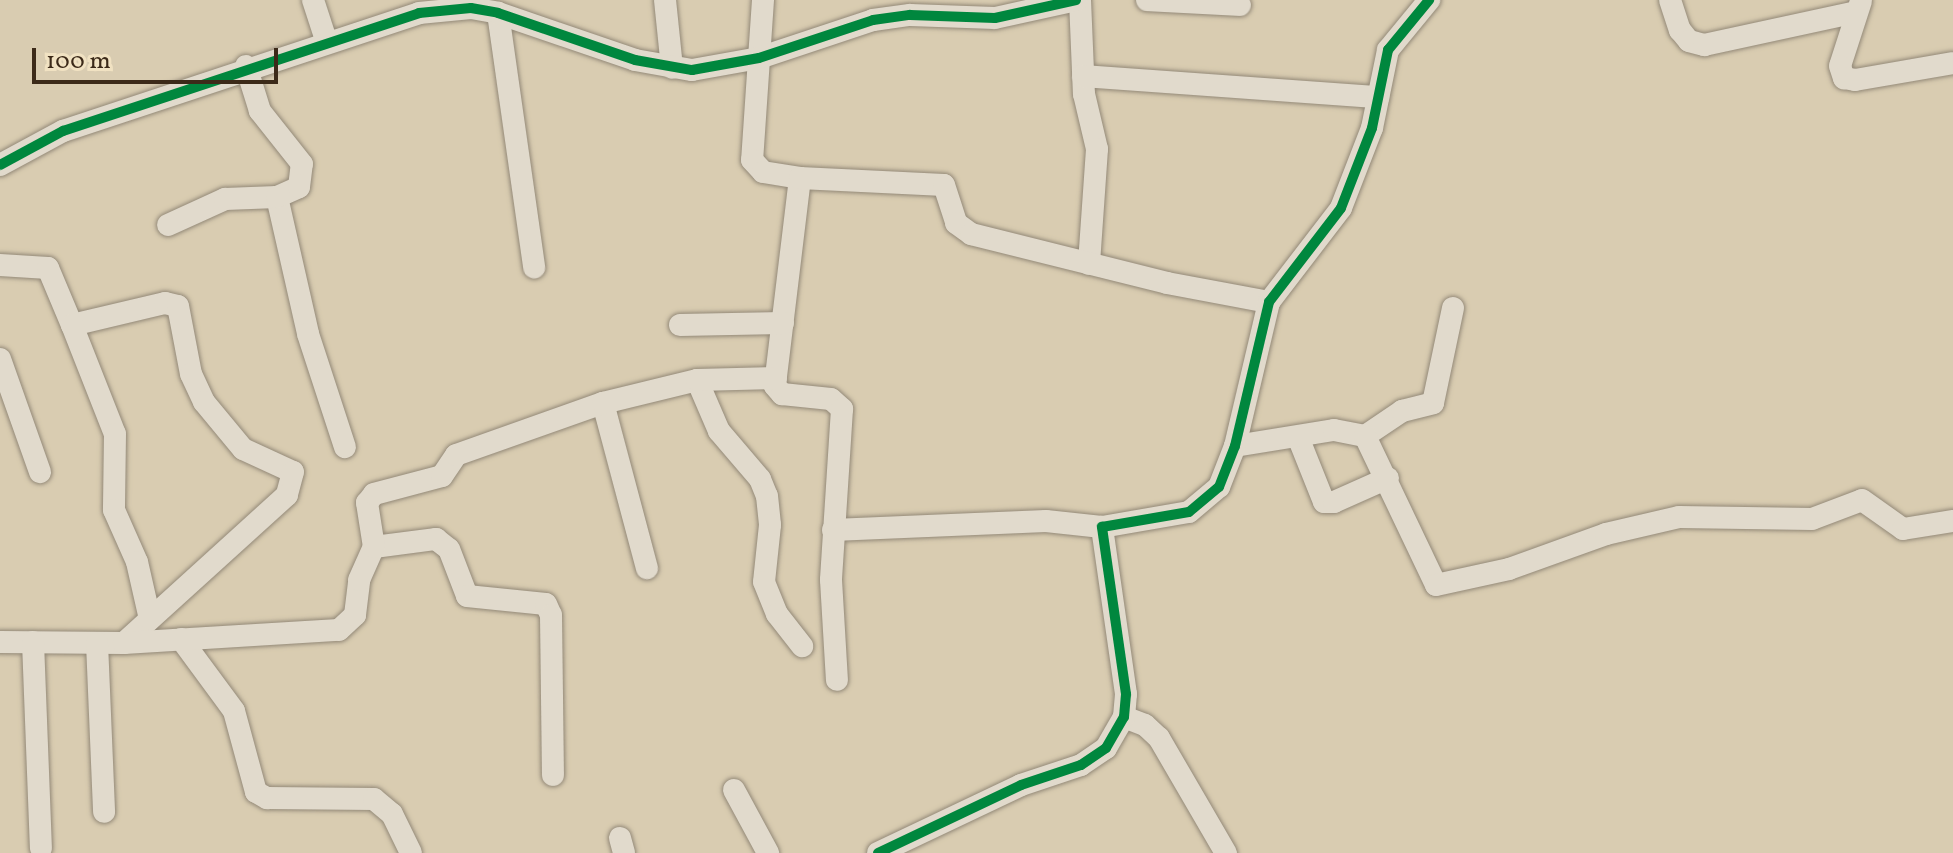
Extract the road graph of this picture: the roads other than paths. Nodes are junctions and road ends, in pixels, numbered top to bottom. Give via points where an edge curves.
1 (313, 0) edge
2 (665, 0) edge
3 (763, 0) edge
4 (1078, 0) edge
5 (1147, 0) edge
6 (1429, 0) edge
7 (1670, 0) edge
8 (1240, 5) dead end
9 (1859, 6) edge
10 (509, 10) edge
11 (326, 40) junction
12 (759, 58) junction
13 (1953, 63) edge
14 (246, 66) junction
15 (672, 68) junction
16 (1083, 76) junction
17 (1378, 97) junction
18 (0, 165) edge
19 (800, 178) junction
20 (277, 197) junction
21 (168, 225) dead end
22 (1089, 264) junction
23 (0, 265) edge
24 (534, 267) dead end
25 (1269, 302) junction
26 (1453, 308) dead end
27 (783, 323) junction
28 (72, 325) junction
29 (680, 325) dead end
30 (0, 359) edge
31 (776, 378) junction
32 (697, 380) junction
33 (603, 403) junction
34 (1365, 436) junction
35 (1298, 437) junction
36 (1235, 446) junction
37 (345, 447) dead end
38 (40, 472) dead end
39 (1388, 478) junction
40 (1953, 521) edge
41 (1102, 527) junction
42 (833, 530) junction
43 (374, 547) junction
44 (647, 568) dead end
45 (150, 619) junction
46 (181, 639) junction
47 (0, 642) edge
48 (33, 642) junction
49 (97, 643) junction
50 (124, 643) junction
51 (802, 646) dead end
52 (837, 680) dead end
53 (1124, 717) junction
54 (553, 775) dead end
55 (734, 790) dead end
56 (104, 812) dead end
57 (917, 845) edge
58 (41, 848) dead end
59 (411, 853) edge
60 (768, 853) edge
61 (878, 853) edge
62 (1226, 853) edge

1 - 11 street
2 - 15 street
3 - 12 street
4 - 12 street via 995,18 883,18
4 - 16 street
5 - 8 street
6 - 17 street via 1388,50
7 - 9 street via 1680,30 1689,41 1704,45
9 - 13 street via 1840,66 1844,78
10 - 11 street via 419,13
10 - 15 street
10 - 24 street
11 - 14 street
12 - 15 street via 708,69
12 - 19 street via 752,160 763,172
14 - 18 street via 63,131
14 - 20 street via 260,111 302,164 299,187
16 - 17 street
16 - 22 street via 1097,149
17 - 25 street via 1361,163 1341,208
19 - 22 street via 944,185 962,229
19 - 27 street
20 - 21 street via 225,199
20 - 37 street via 308,334
22 - 25 street
23 - 28 street via 48,268
25 - 36 street
26 - 34 street via 1436,398 1429,406 1402,411
27 - 29 street
27 - 31 street
28 - 45 street via 115,434 114,510 137,562
28 - 45 street via 165,303 178,306 191,374 204,402 243,449 289,466 295,480 287,495
30 - 38 street
31 - 32 street
31 - 42 street via 782,394 831,399 842,409
32 - 33 street
32 - 51 street via 719,431 760,479 767,496 770,525 764,582 777,614
33 - 43 street via 456,455 439,478 374,494 367,503
33 - 44 street
34 - 35 street via 1334,430
34 - 39 street
35 - 36 street
35 - 39 street via 1324,502
36 - 41 street via 1219,487 1197,508
39 - 40 street via 1436,585 1509,569 1606,534 1679,517 1812,519 1862,500 1911,531
41 - 42 street via 1046,521 930,530
41 - 53 street via 1119,628
42 - 52 street
43 - 46 street via 359,580 355,615 347,626
43 - 54 street via 436,539 449,549 467,596 546,604 551,615
45 - 50 street
46 - 50 street
46 - 59 street via 234,711 256,792 267,798 374,799 392,814
47 - 48 street
48 - 49 street
48 - 58 street
49 - 50 street
49 - 56 street
53 - 57 street via 1096,757 1021,785
53 - 62 street via 1159,738
55 - 60 street
57 - 61 street

